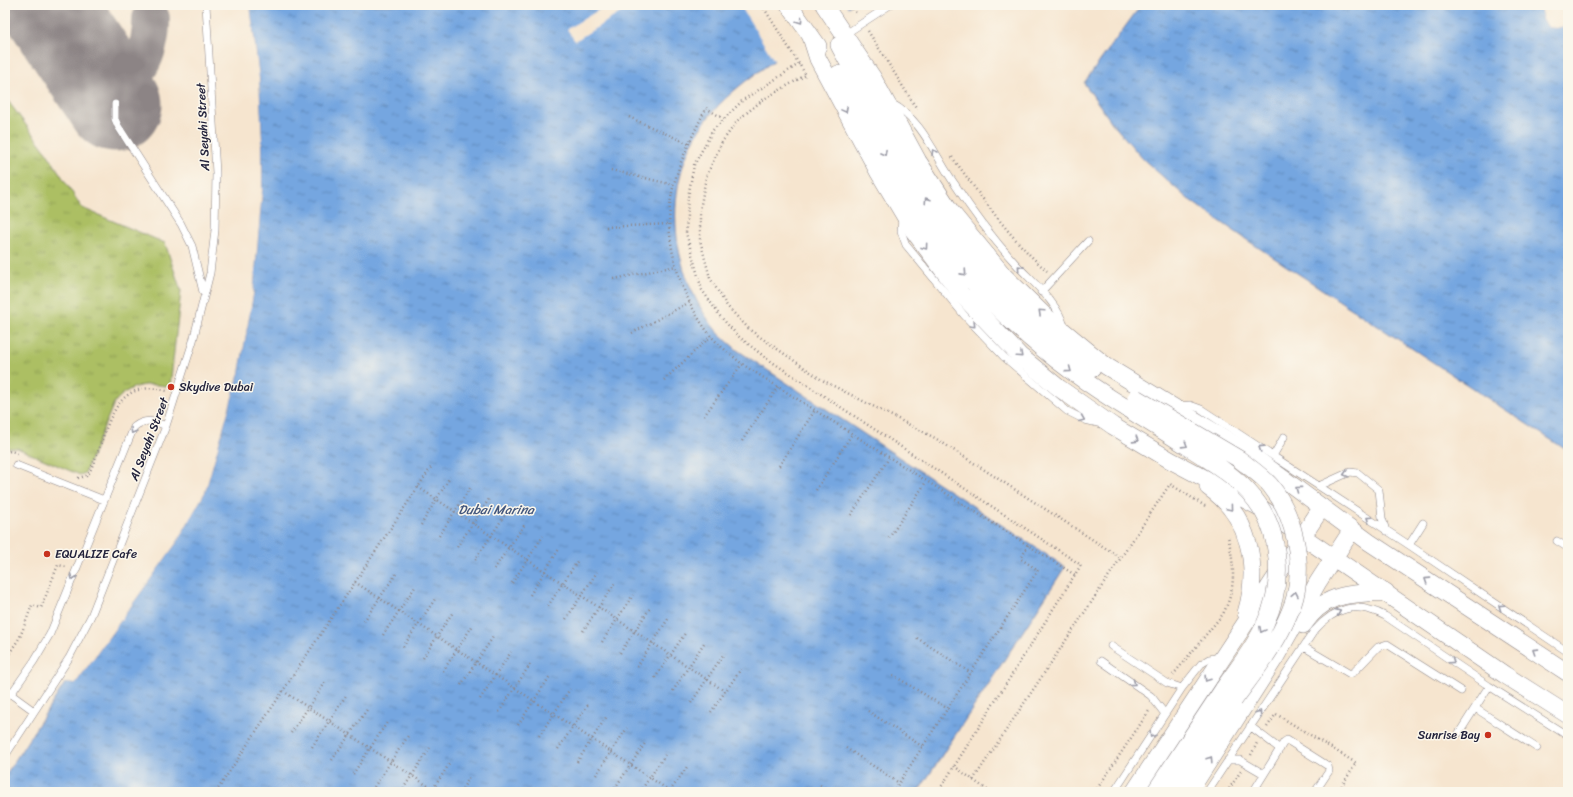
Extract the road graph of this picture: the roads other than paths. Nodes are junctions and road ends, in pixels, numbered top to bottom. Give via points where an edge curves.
1 (206, 5) edge
2 (789, 5) edge
3 (824, 5) edge
4 (890, 5) edge
5 (833, 20) junction
6 (844, 35) junction
7 (811, 38) junction
8 (885, 100) junction
9 (115, 104) dead end
10 (1088, 241) dead end
11 (1041, 292) junction
12 (204, 294) junction
13 (1065, 333) junction
14 (1132, 404) junction
15 (1172, 407) junction
16 (166, 426) junction
17 (1284, 438) dead end
18 (1273, 456) junction
19 (16, 465) dead end
20 (1193, 471) junction
21 (1319, 486) junction
22 (104, 500) junction
23 (1322, 507) junction
24 (1423, 523) dead end
25 (1352, 530) junction
26 (1386, 531) junction
27 (1303, 536) junction
28 (1557, 541) dead end
29 (1409, 545) junction
30 (1568, 548) edge
31 (1334, 558) junction
32 (1386, 592) junction
33 (1241, 627) junction
34 (1111, 646) dead end
35 (1304, 647) junction
36 (1568, 652) edge
37 (1222, 656) junction
38 (1276, 658) junction
39 (1101, 661) dead end
40 (1568, 673) edge
41 (1489, 686) junction
42 (1182, 688) junction
43 (1461, 691) dead end
44 (8, 692) edge
45 (1229, 694) junction
46 (1475, 708) junction
47 (34, 711) junction
48 (1165, 714) junction
49 (1568, 715) edge
50 (1250, 726) junction
51 (1459, 733) dead end
52 (1568, 736) edge
53 (1537, 748) dead end
54 (1280, 749) junction
55 (5, 755) edge
56 (1228, 760) junction
57 (1264, 774) junction
58 (1114, 792) edge
59 (1134, 792) edge
60 (1155, 792) edge
61 (1172, 792) edge
62 (1188, 792) edge
63 (1207, 792) edge
64 (1253, 792) edge
65 (1315, 792) edge

1 - 12 lane, Al Seyahi Street via 216,174 213,252
2 -> 7 street
3 - 5 street
4 - 6 lane
5 - 6 street
14 -> 5 street via 1045,333 990,280 962,248 908,169 840,47
6 - 8 street
7 -> 14 street via 846,87 913,203 958,265 1009,320 1037,345 1086,383
7 -> 20 street via 818,59 903,214 961,294 1001,337 1059,388 1113,426
11 -> 8 lane via 984,227 952,182 919,126 903,111
13 -> 8 street via 1004,276 963,228 933,186
9 - 12 lane via 115,119 118,126 184,230 199,270
10 - 11 lane
11 - 13 lane via 1058,312
12 - 16 lane, Al Seyahi Street via 178,394
13 - 15 street via 1106,366
14 - 45 street, bridge via 1230,474 1259,504 1271,526 1278,563 1278,579 1273,602
18 -> 15 lane via 1196,407 1184,404
23 -> 15 street via 1247,452
16 -> 22 lane via 149,420 134,427
16 - 47 lane, Al Seyahi Street via 92,616 69,658
17 - 18 lane
18 - 21 lane
19 - 22 lane
20 - 27 street via 1261,508
20 -> 33 street via 1201,482 1234,511 1247,538 1252,571 1251,590
26 -> 21 lane
26 -> 21 lane via 1379,490 1358,473 1346,473
22 -> 44 lane via 48,639
23 - 25 street
23 - 27 street
24 - 29 lane
25 - 31 street
40 -> 25 street
26 - 29 lane
27 - 31 street
27 - 33 street
28 - 30 lane
36 -> 29 lane
31 - 32 street
38 -> 31 street
32 - 38 street via 1342,595 1324,603 1308,618 1284,652
32 - 49 street
33 - 37 street
34 - 42 lane via 1167,683
35 -> 41 lane via 1314,631 1331,615 1350,608 1374,610
35 - 43 lane via 1350,674 1378,647 1387,644
50 -> 35 lane
37 - 42 lane via 1205,661
37 -> 59 street
62 -> 38 street
39 -> 48 lane via 1156,701
41 - 46 lane
41 - 52 lane
42 - 48 lane
44 - 47 lane
45 - 60 street
45 - 61 street
46 - 51 lane
46 - 53 lane
47 - 55 lane, Al Seyahi Street
48 -> 58 lane
50 - 54 lane
50 - 56 lane
54 - 57 lane
54 - 65 lane via 1289,740 1328,766 1330,770
56 - 57 lane via 1240,760
56 - 63 lane
57 - 64 lane

